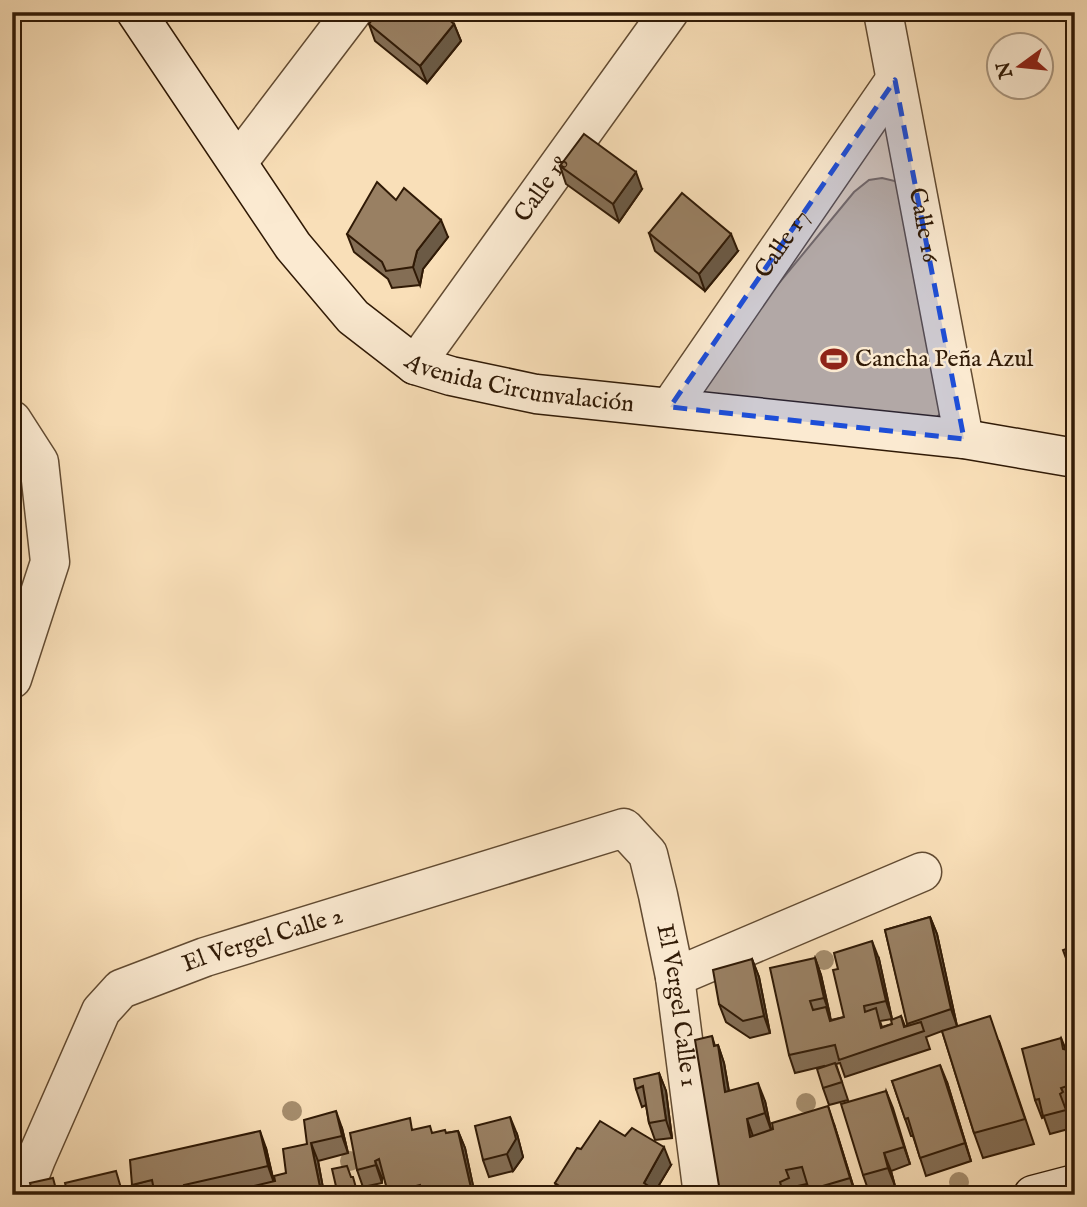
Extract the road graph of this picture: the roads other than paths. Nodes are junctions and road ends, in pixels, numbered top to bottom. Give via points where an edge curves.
1 (136, 12) edge
2 (352, 12) edge
3 (669, 12) edge
4 (883, 12) edge
5 (895, 80) junction
6 (238, 162) junction
7 (415, 365) junction
8 (670, 407) junction
9 (12, 420) edge
10 (964, 439) junction
11 (1075, 458) edge
12 (14, 668) edge
13 (624, 828) joint
14 (922, 872) dead end
15 (675, 978) junction
16 (1075, 1184) edge
17 (22, 1195) edge
18 (703, 1195) edge
19 (1033, 1195) edge

1 - 6 street, Avenida Circunvalación
2 - 6 street
3 - 7 street, Calle 18
4 - 5 street, Calle 16
5 - 8 street, Calle 17
5 - 10 street, Calle 16
6 - 7 street, Avenida Circunvalación via 293,246 353,317
7 - 8 street, Avenida Circunvalación via 536,394
8 - 10 street, Avenida Circunvalación
9 - 12 street via 39,462 50,562
10 - 11 street, Avenida Circunvalación
13 - 15 street, El Vergel Calle 1 via 648,854
13 - 17 street, El Vergel Calle 2 via 205,957 121,989 101,1011
14 - 15 street
15 - 18 street, El Vergel Calle 1
16 - 19 street

